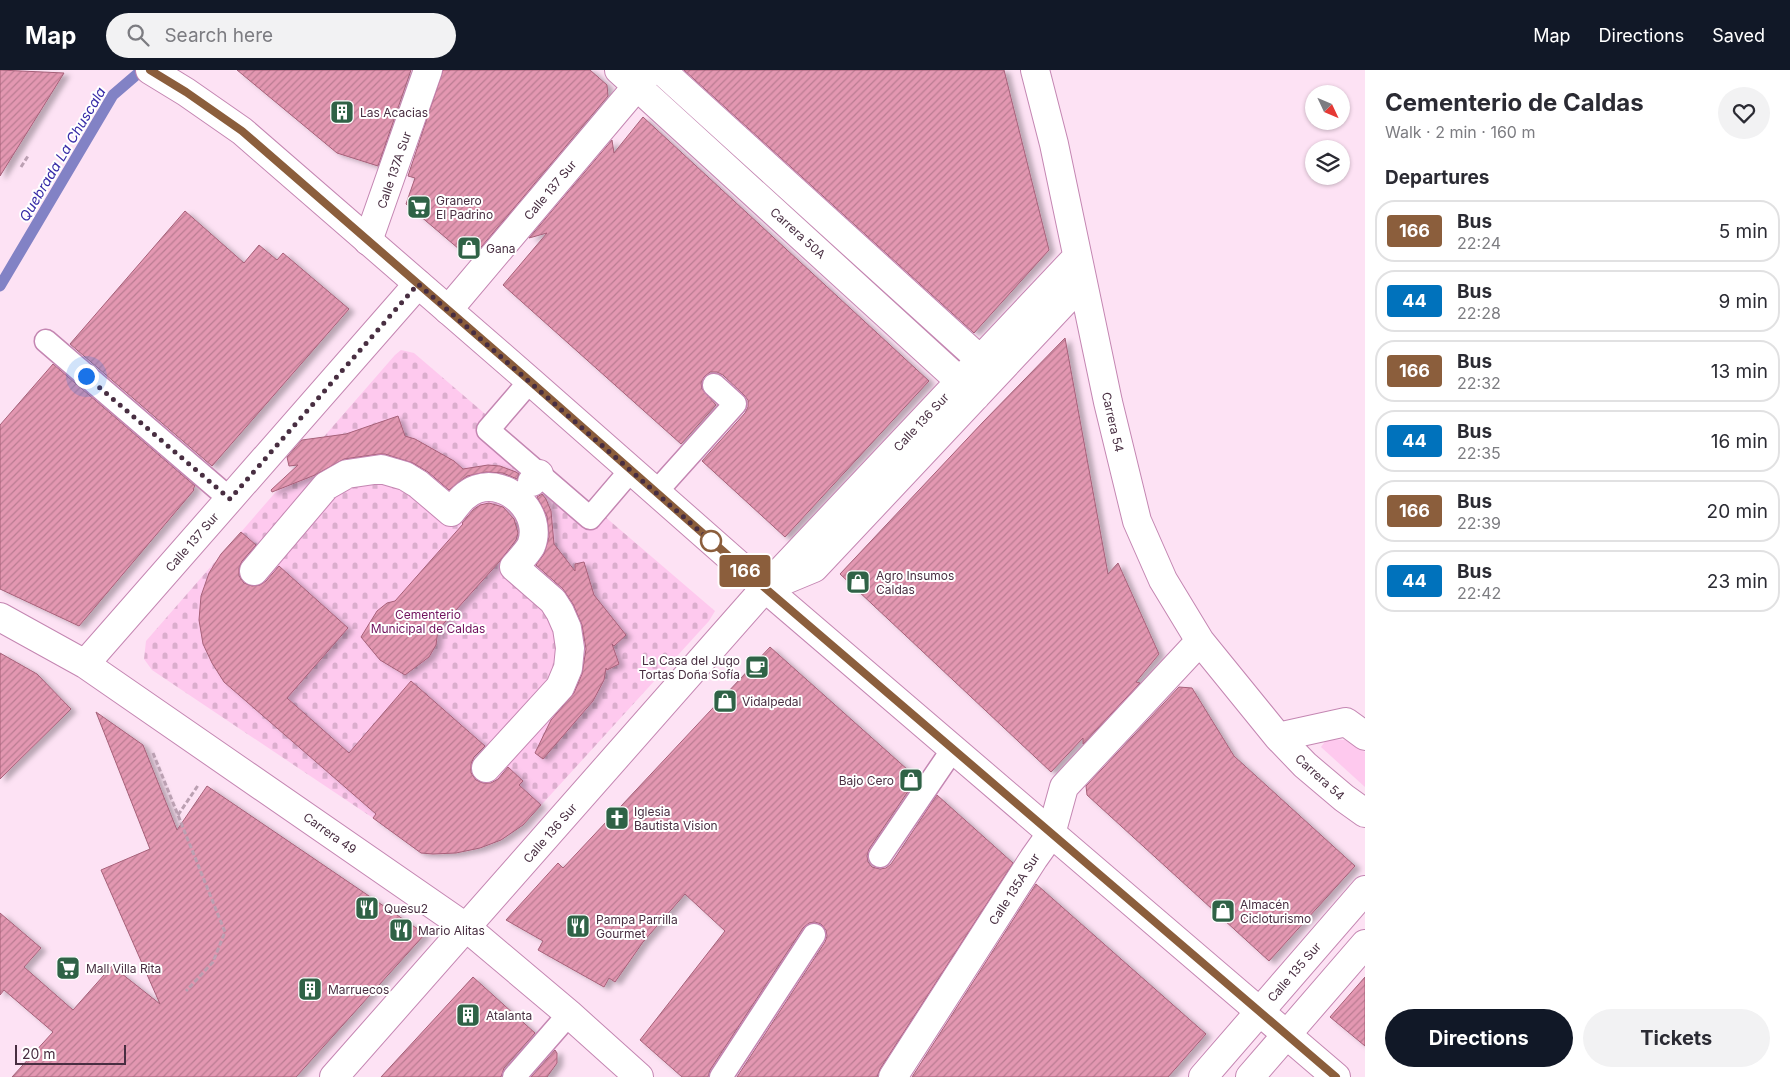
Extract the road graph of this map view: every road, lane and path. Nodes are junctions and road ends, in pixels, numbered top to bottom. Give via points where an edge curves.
1 (150, 70) edge
2 (428, 70) edge
3 (661, 70) edge
4 (1035, 70) edge
5 (636, 75) edge
6 (28, 156) dead end
7 (21, 167) dead end
8 (368, 241) junction
9 (1080, 270) junction
10 (418, 284) junction
11 (448, 310) junction
12 (46, 341) dead end
13 (988, 367) junction
14 (530, 381) junction
15 (714, 385) dead end
16 (968, 388) junction
17 (631, 470) junction
18 (529, 486) junction
19 (656, 492) junction
20 (230, 499) junction
21 (254, 571) dead end
22 (765, 588) junction
23 (0, 618) edge
24 (1200, 641) junction
25 (85, 664) junction
26 (1365, 736) edge
27 (1278, 737) junction
28 (953, 749) junction
29 (153, 752) dead end
30 (486, 768) dead end
31 (202, 779) dead end
32 (1365, 813) edge
33 (178, 815) junction
34 (1051, 834) junction
35 (880, 856) dead end
36 (1365, 890) edge
37 (467, 928) junction
38 (814, 935) dead end
39 (1365, 944) edge
40 (186, 991) dead end
41 (1260, 1011) junction
42 (569, 1014) junction
43 (1287, 1035) junction
44 (334, 1077) edge
45 (514, 1077) edge
46 (640, 1077) edge
47 (721, 1077) edge
48 (893, 1077) edge
49 (1203, 1077) edge
50 (1250, 1077) edge
51 (1336, 1077) edge

1 - 8 street via 242,131
2 - 8 street, Calle 137A Sur
3 - 13 street
4 - 9 street, Carrera 54
5 - 11 street, Calle 137 Sur
5 - 16 street, Carrera 50A
6 - 7 path
8 - 10 street
9 - 13 street, Calle 136 Sur
9 - 24 street, Carrera 54 via 1137,521 1163,580
10 - 11 street
10 - 20 street, Calle 137 Sur
11 - 14 street
12 - 20 lane
13 - 16 street, Calle 136 Sur
14 - 17 street
14 - 18 lane via 488,430
15 - 19 lane via 735,404
16 - 22 street, Calle 136 Sur
17 - 18 lane via 590,518
17 - 19 street
18 - 21 street via 506,490 478,489 467,494 450,512 405,476 381,469 347,474 326,486
18 - 30 street via 526,507 534,532 530,546 514,567 548,596 560,612 570,648 568,668 560,687
19 - 22 street
20 - 25 street, Calle 137 Sur
22 - 28 street
22 - 37 street, Calle 136 Sur
23 - 25 street, Carrera 49
24 - 27 street, Carrera 54
24 - 34 street, Calle 135A Sur via 1064,787
25 - 37 street, Carrera 49
26 - 27 street via 1346,722
27 - 32 street, Carrera 54 via 1305,765
28 - 34 street
28 - 35 lane
29 - 33 path
31 - 33 path
33 - 40 path via 225,932 213,962
34 - 41 street
34 - 48 street, Calle 135A Sur
36 - 41 street, Calle 135 Sur
37 - 42 street, Carrera 49
37 - 44 street, Calle 136 Sur
38 - 47 lane
39 - 43 street
41 - 43 street
41 - 49 street, Calle 135 Sur
42 - 45 lane
42 - 46 street, Carrera 49
43 - 50 street
43 - 51 street

